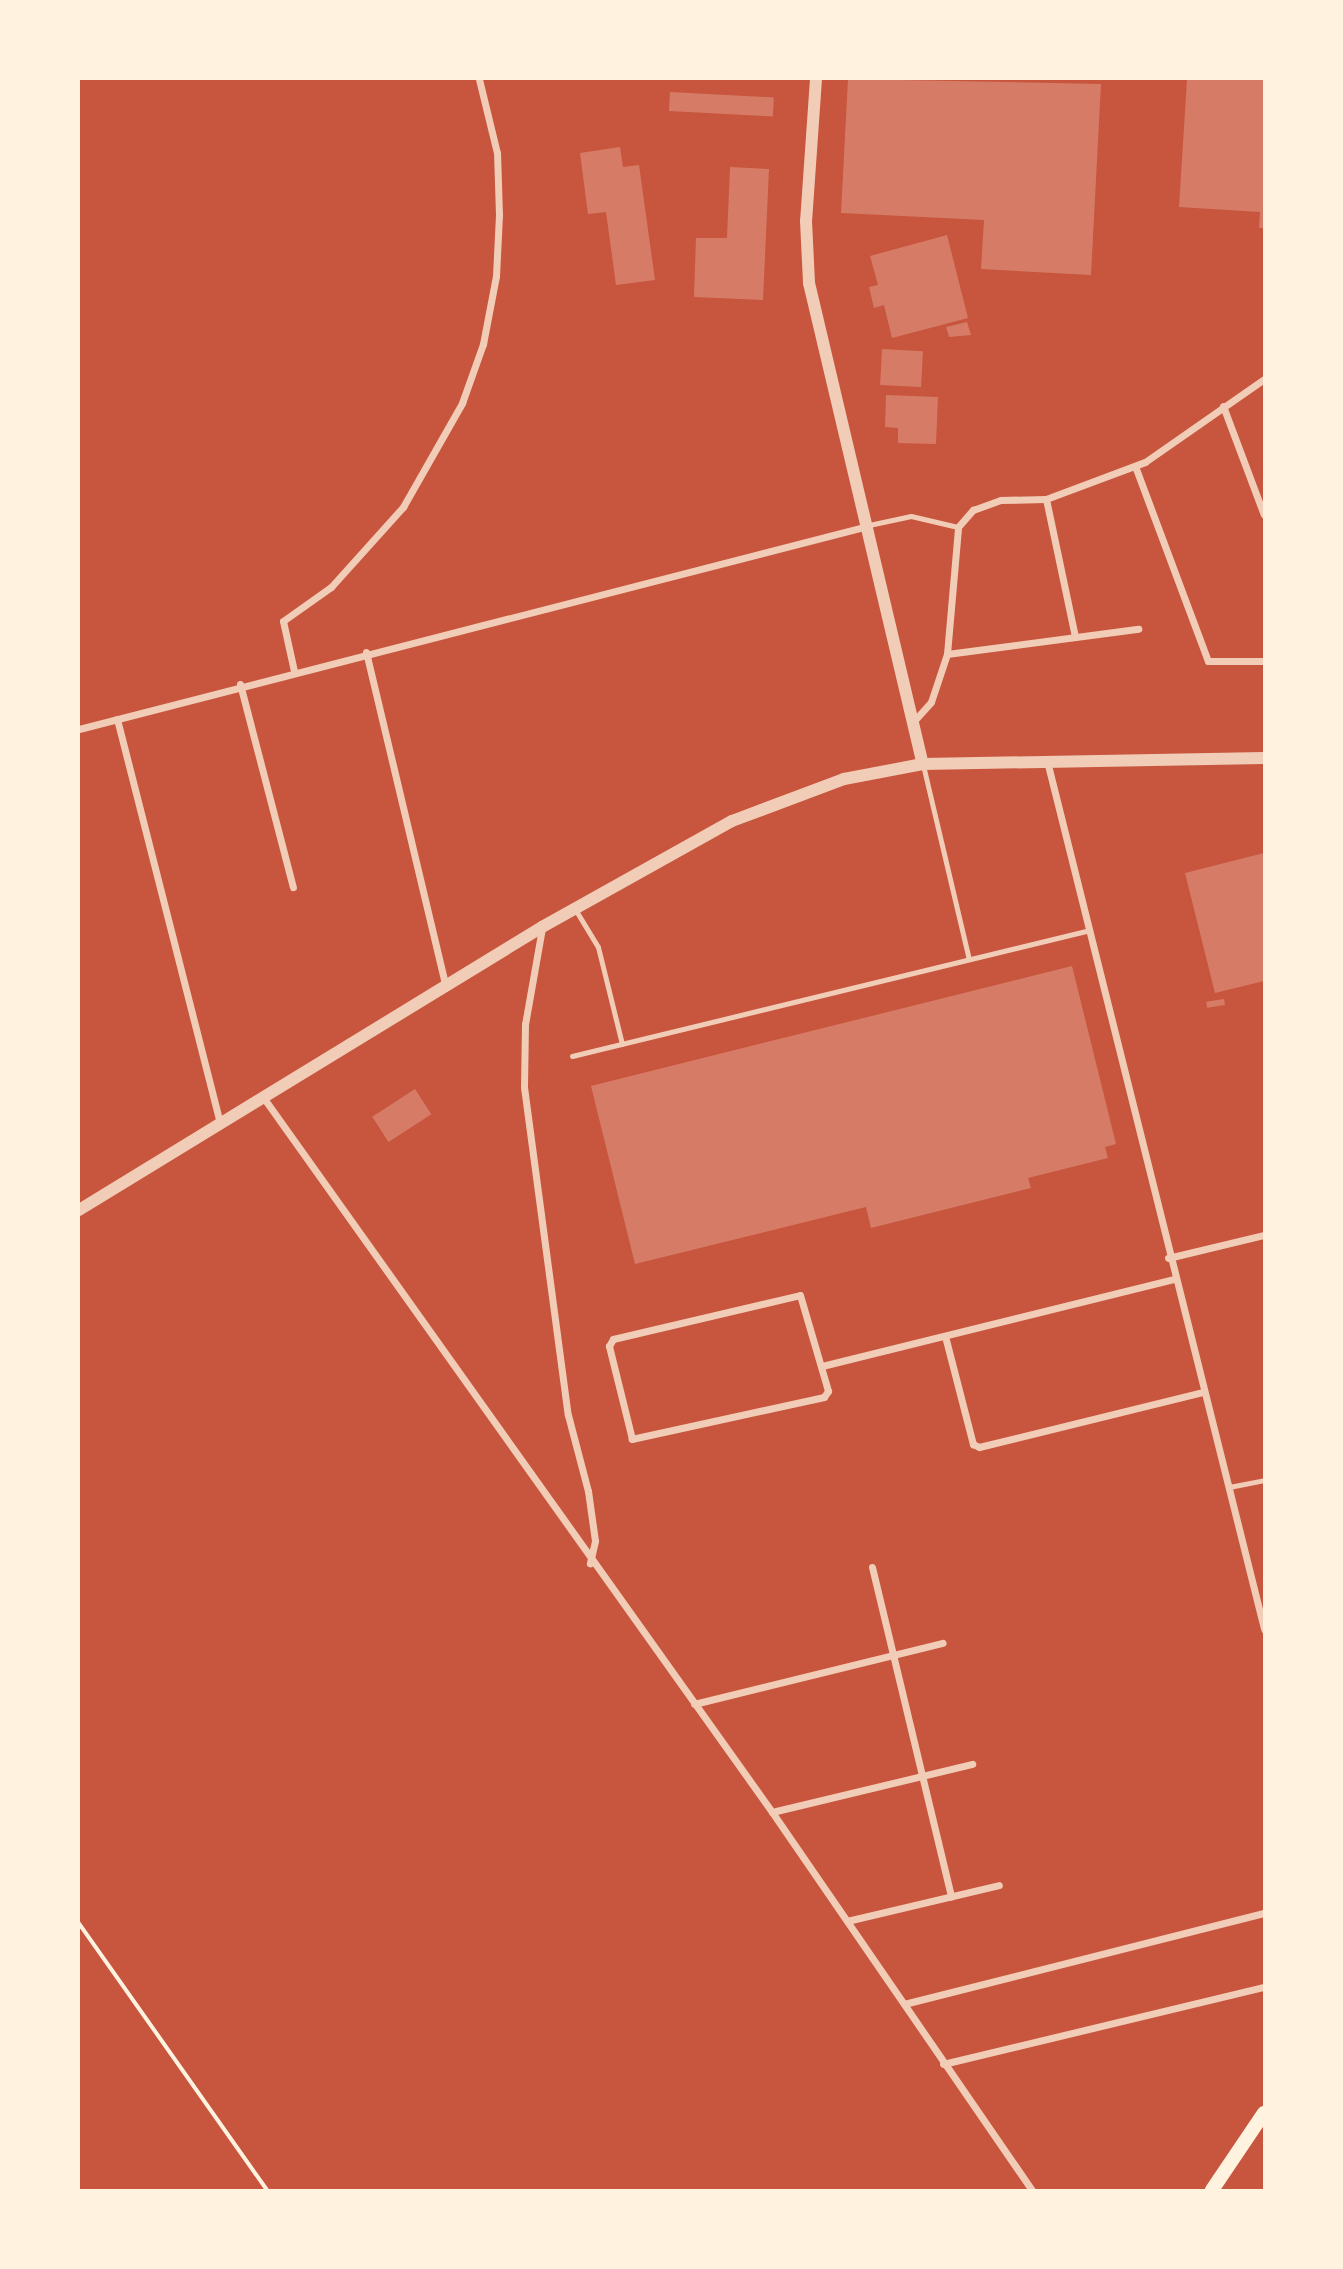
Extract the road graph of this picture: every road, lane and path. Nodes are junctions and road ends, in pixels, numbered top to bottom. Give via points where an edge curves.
1 (480, 79) edge
2 (816, 79) edge
3 (1264, 380) edge
4 (1223, 406) junction
5 (1135, 466) junction
6 (1046, 499) junction
7 (1264, 515) edge
8 (864, 527) junction
9 (958, 527) junction
10 (1138, 629) dead end
11 (1075, 637) junction
12 (366, 652) junction
13 (947, 654) junction
14 (1264, 661) edge
15 (294, 671) junction
16 (240, 684) junction
17 (117, 719) junction
18 (913, 722) junction
19 (79, 729) edge
20 (1264, 758) edge
21 (1047, 760) junction
22 (923, 764) junction
23 (293, 887) dead end
24 (575, 909) junction
25 (542, 927) junction
26 (1086, 931) junction
27 (970, 959) junction
28 (446, 988) junction
29 (622, 1044) junction
30 (572, 1056) dead end
31 (263, 1097) junction
32 (220, 1123) junction
33 (79, 1210) edge
34 (1264, 1235) edge
35 (1168, 1258) junction
36 (1174, 1279) junction
37 (945, 1336) junction
38 (822, 1366) junction
39 (1203, 1392) junction
40 (1264, 1480) edge
41 (1229, 1487) junction
42 (590, 1563) junction
43 (872, 1567) dead end
44 (1264, 1629) edge
45 (943, 1643) dead end
46 (893, 1654) junction
47 (694, 1704) junction
48 (972, 1764) dead end
49 (924, 1776) junction
50 (772, 1812) junction
51 (999, 1885) dead end
52 (951, 1897) junction
53 (1264, 1913) edge
54 (847, 1922) junction
55 (79, 1923) edge
56 (1264, 1987) edge
57 (904, 2004) junction
58 (943, 2064) junction
59 (1264, 2113) edge
60 (267, 2190) edge
61 (1032, 2190) edge
62 (1212, 2190) edge

1 - 15 street via 497,153 499,215 496,276 483,344 462,403 403,507 331,587 283,621
2 - 8 street via 806,221 809,283
3 - 4 street
4 - 5 street
4 - 7 street
5 - 6 street
5 - 14 street via 1208,661
6 - 9 street via 1001,500 974,510
6 - 11 street
8 - 9 lane via 911,516
8 - 12 street
8 - 18 street
9 - 13 street
10 - 11 street
11 - 13 street
12 - 15 street
12 - 28 street
13 - 18 street via 931,702
15 - 16 street
16 - 17 street
16 - 23 street
17 - 19 street
17 - 32 street
18 - 22 street
20 - 21 street
21 - 22 street
21 - 26 street
22 - 24 street via 844,779 732,821
22 - 27 lane
24 - 25 street
24 - 29 lane via 598,947
25 - 28 street
25 - 42 street via 526,1024 524,1087 568,1415 593,1528
26 - 27 lane
26 - 35 street
27 - 29 lane
28 - 31 street
29 - 30 lane
31 - 32 street
31 - 42 street
32 - 33 street
34 - 35 street
35 - 36 street
36 - 37 street
36 - 39 street
37 - 38 street
37 - 39 street via 979,1447
38 - 38 street via 824,1398 636,1443 609,1346 613,1339 800,1295
39 - 41 street
40 - 41 lane
41 - 44 street
42 - 47 street
43 - 46 street
45 - 46 street
46 - 47 street
46 - 49 street
47 - 50 street
48 - 49 street
49 - 50 street
49 - 52 street
50 - 54 street
51 - 52 street
52 - 54 street
53 - 57 street
54 - 57 street
55 - 60 path
56 - 58 street
57 - 58 street
58 - 61 street
59 - 62 main road

